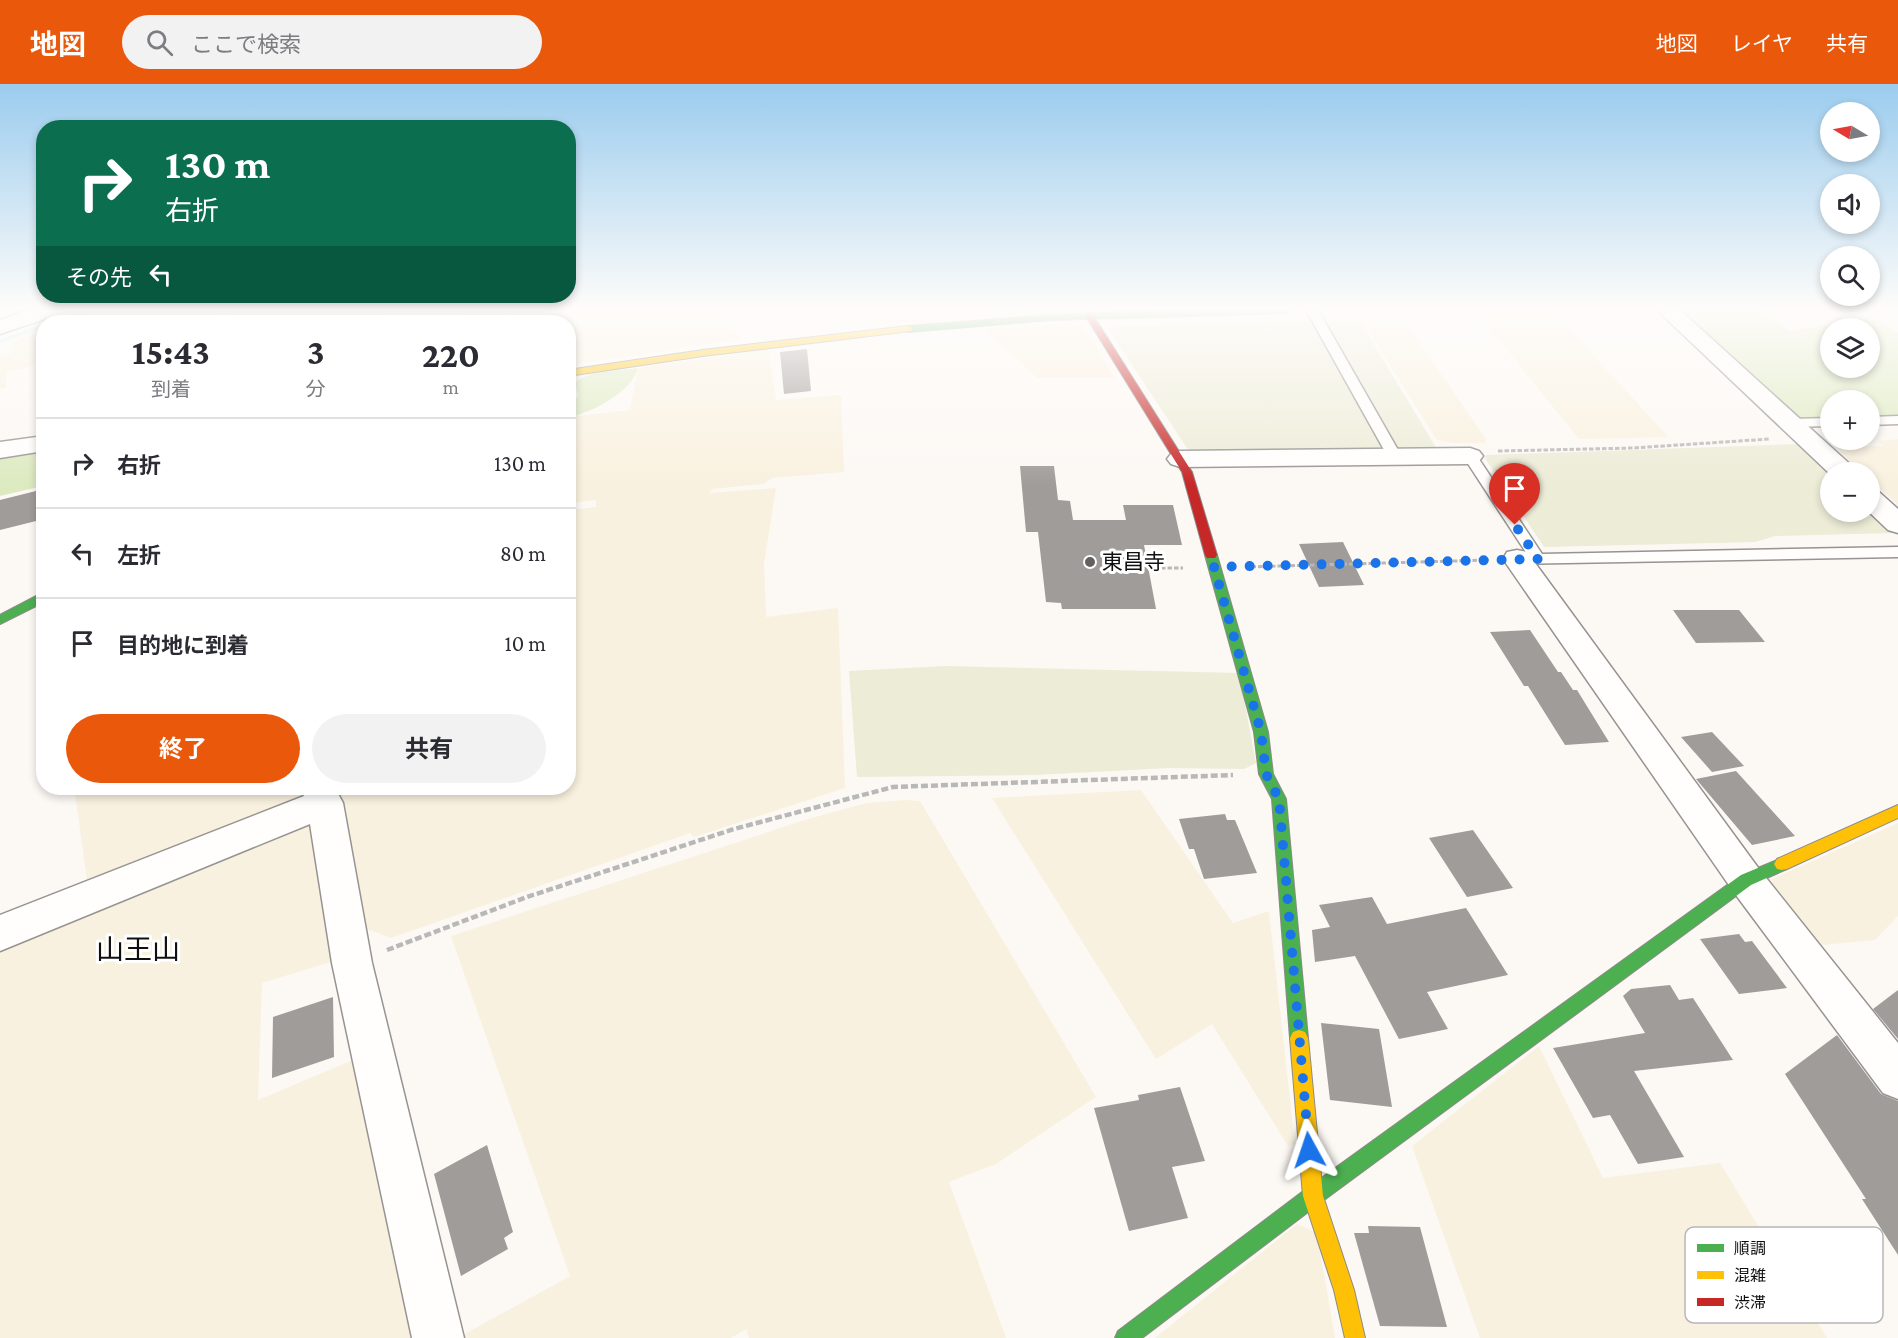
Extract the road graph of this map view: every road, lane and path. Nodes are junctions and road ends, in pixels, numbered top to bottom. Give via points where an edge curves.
1 (598, 369) edge
2 (1123, 369) edge
3 (1345, 369) edge
4 (1731, 369) edge
5 (576, 372) edge
6 (1898, 420) edge
7 (1880, 421) edge
8 (1820, 424) edge
9 (1797, 430) junction
10 (36, 444) edge
11 (0, 450) edge
12 (1470, 456) junction
13 (1395, 457) junction
14 (1180, 459) junction
15 (1832, 462) edge
16 (1880, 507) edge
17 (1898, 524) edge
18 (1898, 552) edge
19 (1527, 559) junction
20 (1214, 567) junction
21 (1148, 568) dead end
22 (36, 600) edge
23 (0, 620) edge
24 (1266, 774) junction
25 (321, 795) edge
26 (1898, 811) edge
27 (1746, 880) junction
28 (0, 933) edge
29 (352, 963) junction
30 (1898, 1078) edge
31 (1313, 1196) junction
32 (438, 1338) edge
33 (1125, 1338) edge
34 (1355, 1338) edge

1 - 5 street
2 - 14 street
3 - 13 lane
4 - 9 street
6 - 7 lane
8 - 9 lane
9 - 12 path via 1633,448 1487,451
9 - 15 street
10 - 11 street
12 - 13 street
12 - 19 lane
13 - 14 street
14 - 20 street
16 - 17 street
18 - 19 lane
19 - 20 path
19 - 27 street
20 - 21 path
20 - 24 street via 1261,732
22 - 23 street
24 - 29 path via 893,786 734,829 527,897
24 - 31 street via 1279,799
25 - 28 street
25 - 29 street
26 - 27 street
27 - 30 street
27 - 31 street
29 - 32 street
31 - 33 street
31 - 34 street via 1344,1290

